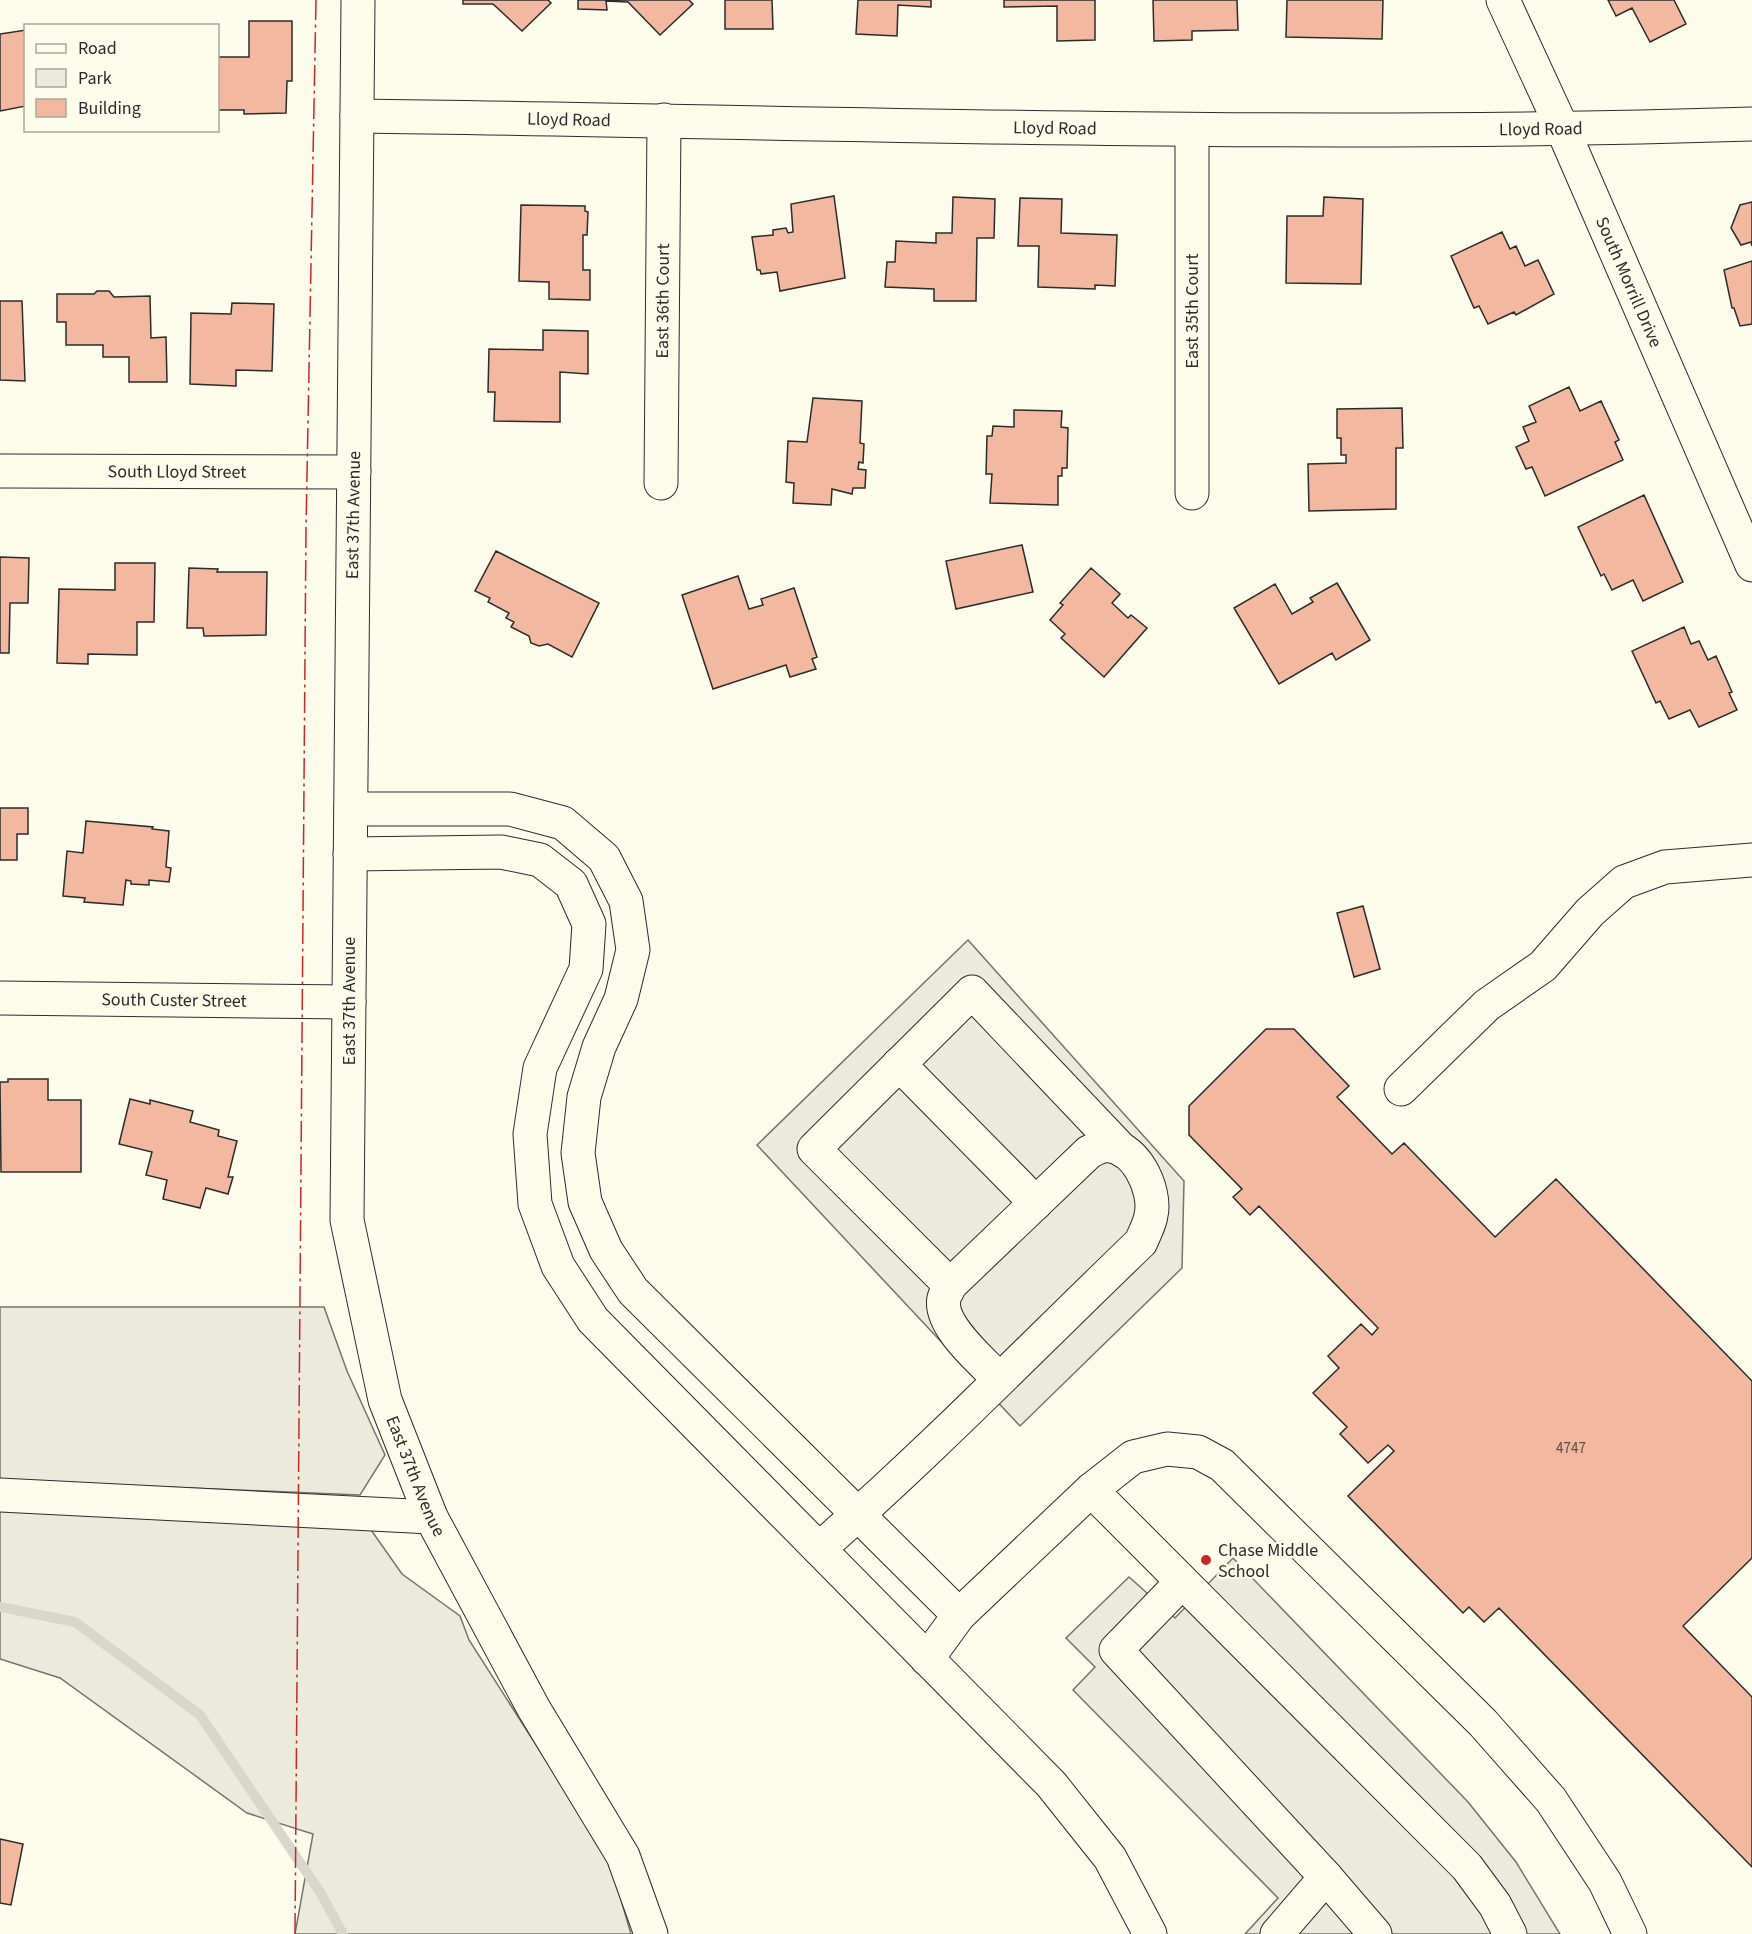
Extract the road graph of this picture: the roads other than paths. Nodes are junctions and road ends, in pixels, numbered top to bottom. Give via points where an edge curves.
1 (358, 0) edge
2 (1503, 0) edge
3 (357, 116) junction
4 (664, 120) junction
5 (1752, 124) edge
6 (1192, 130) junction
7 (1563, 130) junction
8 (0, 471) edge
9 (354, 472) junction
10 (661, 483) dead end
11 (1192, 493) dead end
12 (1752, 566) edge
13 (351, 808) junction
14 (350, 854) junction
15 (1752, 860) edge
16 (0, 998) edge
17 (349, 1002) junction
18 (899, 1064) junction
19 (1401, 1089) dead end
20 (1123, 1151) junction
21 (1036, 1203) junction
22 (950, 1285) junction
23 (999, 1379) junction
24 (1091, 1491) junction
25 (0, 1495) edge
26 (857, 1515) junction
27 (430, 1517) junction
28 (819, 1549) junction
29 (1182, 1582) junction
30 (959, 1616) junction
31 (927, 1659) junction
32 (1326, 1877) junction
33 (651, 1934) edge
34 (1150, 1934) edge
35 (1277, 1934) edge
36 (1375, 1934) edge
37 (1510, 1934) edge
38 (1630, 1934) edge

1 - 3 street, East 37th Avenue
2 - 7 street, South Morrill Drive
3 - 4 street, Lloyd Road
3 - 9 street, East 37th Avenue
4 - 6 street, Lloyd Road
4 - 10 street, East 36th Court
5 - 7 street, Lloyd Road
6 - 7 street, Lloyd Road
6 - 11 street, East 35th Court
7 - 12 street, South Morrill Drive
8 - 9 street, South Lloyd Street
9 - 13 street, East 37th Avenue
13 - 14 street, East 37th Avenue
13 - 26 street via 510,809 563,823 604,858 626,901 633,950 621,999 599,1047 584,1097 578,1153 585,1202 606,1250 633,1291
14 - 17 street, East 37th Avenue
14 - 28 street via 501,852 540,860 571,884 589,924 586,969 540,1068 530,1134 535,1204 558,1266 593,1320
15 - 19 street via 1665,867 1624,882 1590,912 1543,966 1487,1005
16 - 17 street, South Custer Street
17 - 27 street, East 37th Avenue via 347,1220 385,1400
18 - 20 street via 972,992
18 - 21 street
18 - 22 street via 814,1149
20 - 21 street via 1104,1146 1089,1152
20 - 23 street via 1139,1166 1150,1189 1152,1214 1141,1242
21 - 22 street
22 - 23 street via 944,1298 945,1313 955,1332
23 - 26 street
24 - 29 street
24 - 30 street
24 - 38 street via 1133,1457 1167,1449 1198,1452 1222,1465 1483,1724 1551,1800 1605,1882
25 - 27 street
26 - 28 street
26 - 30 street
27 - 33 street, East 37th Avenue via 534,1709 623,1856
28 - 31 street
29 - 32 street via 1116,1650
29 - 37 street via 1467,1867 1495,1905
30 - 31 street
31 - 34 street via 1051,1784 1110,1858
32 - 35 street
32 - 36 street

